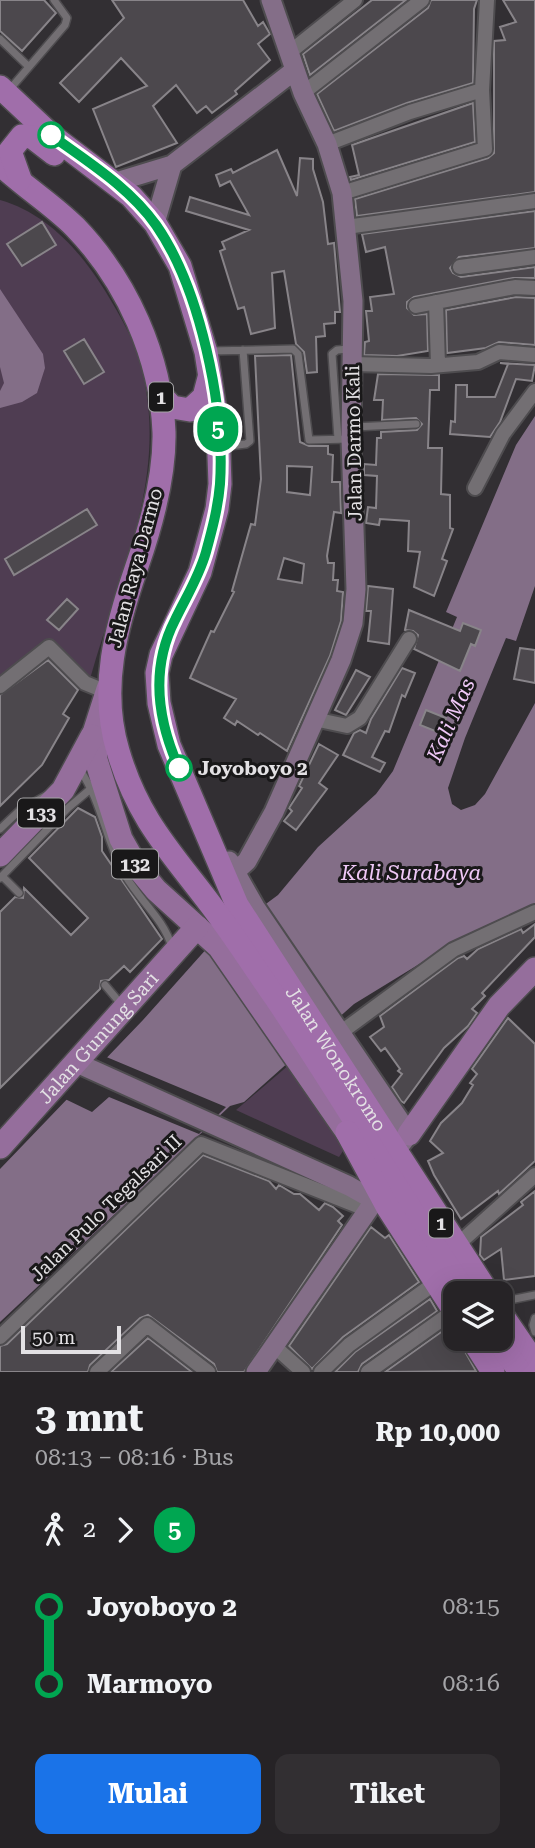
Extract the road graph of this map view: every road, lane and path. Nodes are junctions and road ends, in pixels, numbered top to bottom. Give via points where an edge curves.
1 (54, 0) edge
2 (271, 0) edge
3 (355, 0) edge
4 (422, 0) edge
5 (487, 0) edge
6 (0, 39) edge
7 (293, 61) junction
8 (28, 66) junction
9 (4, 90) edge
10 (482, 90) junction
11 (303, 93) junction
12 (327, 144) junction
13 (172, 165) junction
14 (7, 171) edge
15 (116, 182) junction
16 (342, 193) junction
17 (535, 201) edge
18 (149, 217) junction
19 (346, 228) junction
20 (535, 257) edge
21 (460, 267) dead end
22 (535, 288) edge
23 (436, 302) junction
24 (416, 306) dead end
25 (243, 350) junction
26 (535, 355) edge
27 (353, 356) junction
28 (208, 362) junction
29 (438, 365) junction
30 (535, 391) edge
31 (160, 394) junction
32 (416, 424) dead end
33 (347, 435) junction
34 (219, 447) junction
35 (475, 488) dead end
36 (409, 639) dead end
37 (0, 686) edge
38 (108, 687) junction
39 (314, 719) junction
40 (94, 733) junction
41 (77, 767) junction
42 (96, 785) junction
43 (62, 790) junction
44 (201, 815) junction
45 (0, 829) edge
46 (1, 870) edge
47 (235, 872) junction
48 (19, 893) dead end
49 (163, 897) junction
50 (535, 912) edge
51 (175, 920) dead end
52 (215, 921) junction
53 (173, 948) junction
54 (535, 969) edge
55 (105, 985) dead end
56 (121, 1004) junction
57 (320, 1040) junction
58 (83, 1065) junction
59 (347, 1132) junction
60 (0, 1134) edge
61 (0, 1147) edge
62 (394, 1148) junction
63 (535, 1175) edge
64 (377, 1206) junction
65 (422, 1228) junction
66 (456, 1246) junction
67 (452, 1272) junction
68 (458, 1281) edge
69 (480, 1281) edge
70 (443, 1295) edge
71 (535, 1295) edge
72 (513, 1299) edge
73 (535, 1318) edge
74 (443, 1319) edge
75 (513, 1331) edge
76 (535, 1332) edge
77 (0, 1337) edge
78 (274, 1346) junction
79 (480, 1351) edge
80 (505, 1351) edge
81 (535, 1363) edge
82 (97, 1372) edge
83 (208, 1372) edge
84 (256, 1372) edge
85 (303, 1372) edge
86 (321, 1372) edge
87 (368, 1372) edge
88 (493, 1372) edge
89 (520, 1372) edge

1 - 8 lane via 67,18 65,25
2 - 7 main road, Jalan Darmo Kali
3 - 7 street
4 - 11 street
5 - 10 street
6 - 8 lane
7 - 11 main road, Jalan Darmo Kali
7 - 13 main road
8 - 9 lane
9 - 15 highway, 1 via 51,135
10 - 12 street
10 - 16 street via 486,145 481,152
11 - 12 main road, Jalan Darmo Kali
12 - 16 main road, Jalan Darmo Kali
13 - 15 main road
13 - 18 main road
14 - 18 highway via 16,139 26,135 114,198
14 - 31 highway, Jalan Raya Darmo / 1 via 74,226 109,270 138,323
15 - 18 highway, 1
16 - 19 main road, Jalan Darmo Kali
17 - 19 street
18 - 28 highway, 1 via 180,266
19 - 27 main road, Jalan Darmo Kali
20 - 21 street
22 - 23 street
23 - 24 street
23 - 29 street
25 - 28 lane
25 - 33 lane via 290,347 297,351 308,439
25 - 34 lane via 250,441
26 - 29 street via 499,352 478,362
27 - 29 street
27 - 33 main road, Jalan Darmo Kali
28 - 31 highway via 204,397 190,410 172,407
28 - 34 highway, 1
30 - 35 street via 503,434
31 - 38 highway, Jalan Raya Darmo / 1 via 164,435 160,469 144,544 117,625
32 - 33 lane
33 - 39 main road, Jalan Darmo Kali via 356,589 353,623
34 - 44 highway, 1 via 220,484 208,543 157,673 169,745
36 - 39 street via 360,718 347,726
37 - 38 street via 50,647 85,683
38 - 40 main road, 133
38 - 52 highway, Jalan Raya Darmo / 1 via 110,721 134,798
39 - 47 main road, Jalan Darmo Kali via 274,812 247,861
40 - 41 main road, 133
40 - 42 main road, 132
41 - 42 lane
41 - 43 main road, 133
42 - 46 lane
42 - 49 main road, 132 via 131,857
42 - 53 lane via 125,875 162,923
43 - 45 lane via 30,803
43 - 46 main road, 133
44 - 47 main road
44 - 52 highway, Jalan Wonokromo / 1
46 - 48 lane
47 - 52 main road
49 - 51 lane
49 - 52 main road, 132
50 - 57 street via 453,950
52 - 53 lane
52 - 57 highway, Jalan Wonokromo / 1
52 - 57 main road, Jalan Wonokromo / 132
52 - 58 main road, Jalan Gunung Sari
53 - 56 lane
54 - 62 main road via 499,1006
55 - 56 lane
56 - 60 lane
57 - 59 main road, Jalan Wonokromo / 132
57 - 62 highway, Jalan Wonokromo / 1
57 - 62 main road, 1
58 - 61 main road, Jalan Gunung Sari
58 - 64 main road
59 - 62 highway, 1
59 - 64 highway, Jalan Wonokromo / 1
62 - 65 highway, Jalan Wonokromo / 1
62 - 66 highway, Jalan Wonokromo / 1
63 - 66 street
64 - 65 main road, 1
64 - 70 highway, Jalan Wonokromo / 1
64 - 77 street, Jalan Pulo Tegalsari II via 201,1144
64 - 78 main road
65 - 67 highway, Jalan Wonokromo / 1
66 - 69 highway, Jalan Wonokromo / 1
67 - 68 highway, Jalan Wonokromo / 1
67 - 86 street via 349,1345
71 - 72 lane
73 - 76 lane
74 - 87 street
75 - 81 highway
78 - 84 main road
78 - 85 street
79 - 88 highway
80 - 89 highway
82 - 83 street via 147,1325

